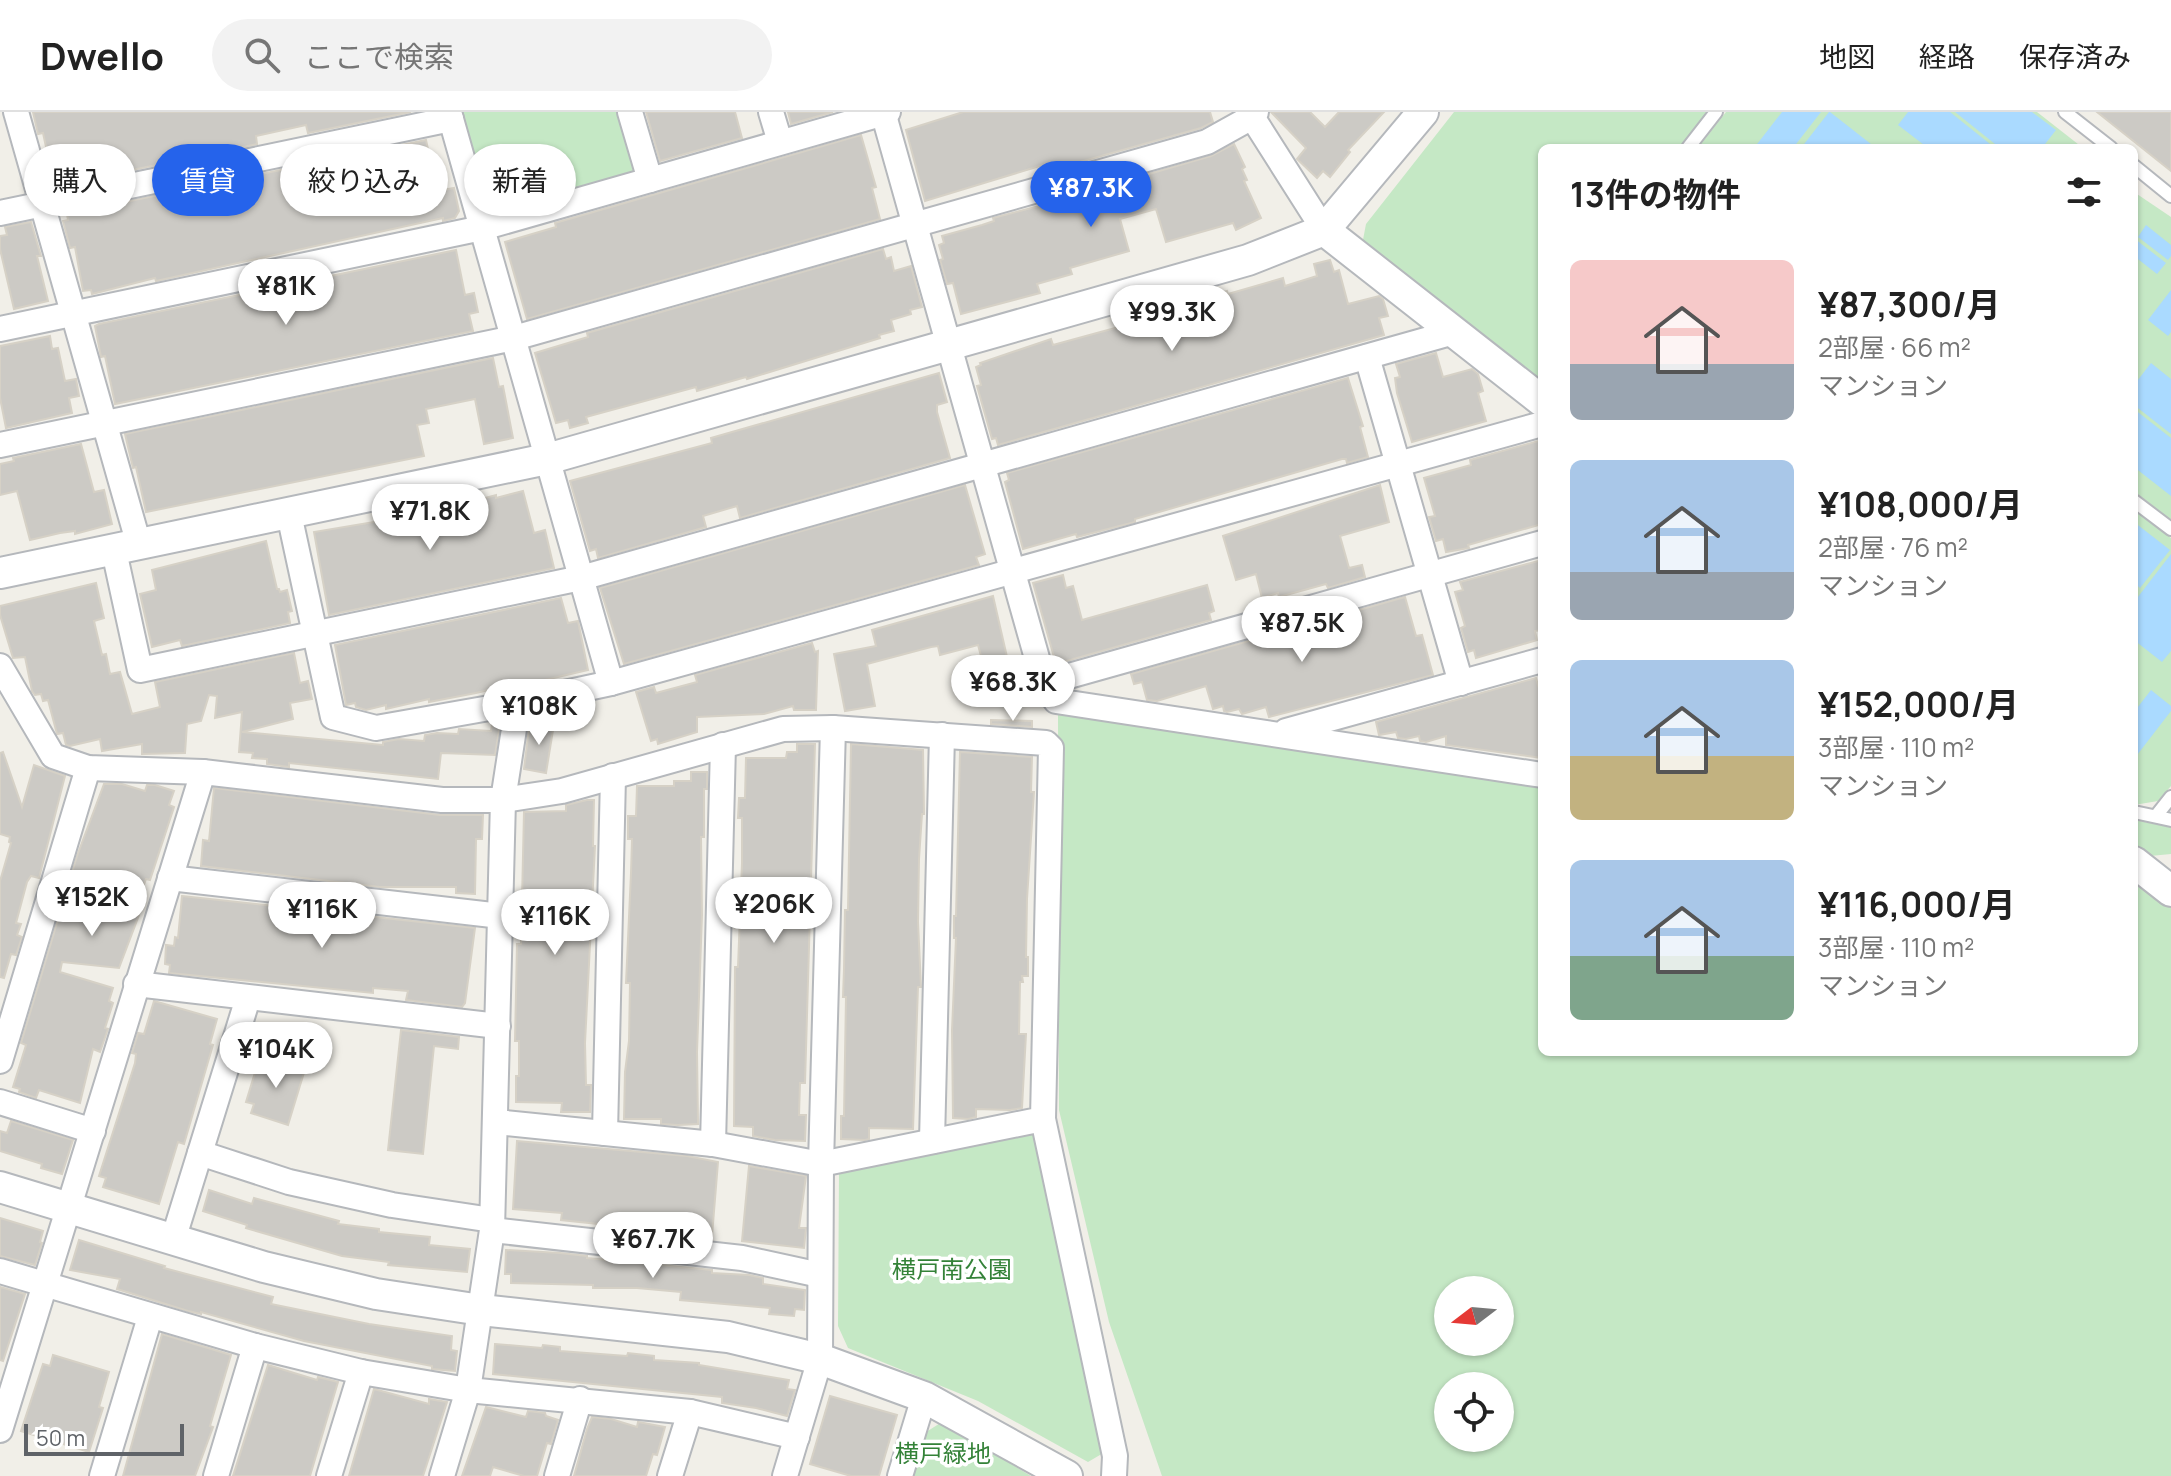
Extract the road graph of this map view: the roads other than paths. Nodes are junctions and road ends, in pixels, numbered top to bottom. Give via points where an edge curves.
1 (16, 112) edge
2 (630, 112) edge
3 (771, 112) edge
4 (885, 112) edge
5 (1423, 112) edge
6 (1716, 112) edge
7 (2064, 112) edge
8 (1252, 114) edge
9 (450, 116) edge
10 (780, 142) junction
11 (25, 144) edge
12 (1691, 144) edge
13 (2106, 144) edge
14 (2138, 169) edge
15 (650, 180) junction
16 (136, 184) edge
17 (2171, 196) edge
18 (24, 208) edge
19 (0, 213) edge
20 (46, 216) edge
21 (915, 224) junction
22 (482, 228) junction
23 (1324, 230) junction
24 (74, 313) junction
25 (0, 329) edge
26 (1454, 332) junction
27 (514, 338) junction
28 (948, 345) junction
29 (1367, 357) junction
30 (1538, 398) edge
31 (105, 424) junction
32 (1538, 425) edge
33 (0, 445) edge
34 (547, 459) junction
35 (1397, 462) junction
36 (982, 464) junction
37 (2138, 504) edge
38 (289, 514) junction
39 (2171, 529) edge
40 (1538, 544) edge
41 (127, 548) junction
42 (1013, 571) junction
43 (0, 573) edge
44 (1430, 575) junction
45 (581, 578) junction
46 (316, 634) junction
47 (1538, 661) edge
48 (0, 666) edge
49 (611, 683) junction
50 (1044, 683) junction
51 (1461, 683) junction
52 (518, 703) junction
53 (833, 728) junction
54 (1277, 733) junction
55 (942, 735) junction
56 (723, 745) junction
57 (88, 768) junction
58 (203, 772) junction
59 (1538, 774) edge
60 (613, 776) junction
61 (2171, 797) edge
62 (503, 800) junction
63 (2138, 813) edge
64 (2156, 816) junction
65 (2171, 820) edge
66 (2138, 865) edge
67 (170, 878) junction
68 (2169, 887) edge
69 (501, 916) junction
70 (136, 984) junction
71 (248, 998) junction
72 (498, 1026) junction
73 (0, 1061) edge
74 (0, 1102) edge
75 (1043, 1119) junction
76 (496, 1122) junction
77 (93, 1131) junction
78 (605, 1133) junction
79 (932, 1141) junction
80 (713, 1144) junction
81 (200, 1153) junction
82 (821, 1164) junction
83 (0, 1187) edge
84 (69, 1208) junction
85 (492, 1225) junction
86 (173, 1240) junction
87 (0, 1271) edge
88 (820, 1275) junction
89 (45, 1285) junction
90 (481, 1310) junction
91 (150, 1317) junction
92 (255, 1346) junction
93 (820, 1359) junction
94 (361, 1372) junction
95 (468, 1390) junction
96 (924, 1397) junction
97 (580, 1399) junction
98 (690, 1412) junction
99 (0, 1430) edge
100 (797, 1437) junction
101 (102, 1476) edge
102 (216, 1476) edge
103 (329, 1476) edge
104 (442, 1476) edge
105 (557, 1476) edge
106 (670, 1476) edge
107 (785, 1476) edge
108 (900, 1476) edge
109 (1067, 1476) edge
110 (1114, 1476) edge

1 - 11 street
2 - 15 street
3 - 10 street
4 - 10 street
4 - 21 street
5 - 23 street
6 - 12 lane
7 - 13 lane
8 - 21 street via 1207,142
8 - 23 street
9 - 16 street
9 - 22 street
10 - 15 street
14 - 17 lane
15 - 22 street
18 - 19 street
20 - 24 street
21 - 27 street
21 - 28 street
22 - 24 street
22 - 27 street
23 - 26 street
23 - 28 street via 1248,260
24 - 25 street
24 - 31 street
26 - 29 street
26 - 30 street
27 - 31 street
27 - 34 street
28 - 34 street
28 - 36 street
29 - 35 street
29 - 36 street
31 - 33 street
31 - 41 street
32 - 35 street
34 - 38 street
34 - 45 street
35 - 42 street
35 - 44 street
36 - 42 street
36 - 45 street
37 - 39 lane
38 - 41 street
38 - 46 street
40 - 44 street
41 - 43 street
41 - 46 street via 140,670
42 - 49 street
42 - 50 street
44 - 50 street
44 - 51 street
45 - 46 street
45 - 49 street
46 - 52 street via 333,717 376,728
47 - 51 street
48 - 57 street via 53,756
49 - 52 street
50 - 54 street via 1056,701
51 - 54 street
52 - 62 street
53 - 55 street
53 - 56 street via 783,729
53 - 82 street
54 - 59 street
55 - 75 street via 1046,743 1051,748
55 - 79 street
56 - 60 street
56 - 80 street
57 - 58 street
57 - 73 street
58 - 62 street via 442,800
58 - 67 street
60 - 62 street
60 - 78 street
61 - 64 lane
62 - 69 street
63 - 64 lane
64 - 65 lane
66 - 68 street
67 - 69 street
67 - 70 street
69 - 72 street
70 - 71 street
70 - 77 street
71 - 72 street
71 - 81 street
72 - 76 street
74 - 77 street
75 - 79 street
75 - 110 street via 1115,1456
76 - 78 street
76 - 85 street
77 - 84 street
78 - 80 street
79 - 82 street
80 - 82 street
81 - 85 street via 304,1185
81 - 86 street
82 - 88 street
83 - 84 street
84 - 86 street
84 - 89 street
85 - 88 street via 742,1258
85 - 90 street
86 - 90 street via 376,1294
87 - 89 street
88 - 93 street
89 - 91 street
89 - 99 street
90 - 93 street via 728,1337
90 - 95 street
91 - 92 street
91 - 101 street
92 - 94 street
92 - 102 street
93 - 96 street
93 - 100 street
94 - 95 street
94 - 103 street
95 - 97 street
95 - 104 street
96 - 108 street
96 - 109 street
97 - 98 street
97 - 105 street
98 - 100 street
98 - 106 street
100 - 107 street

